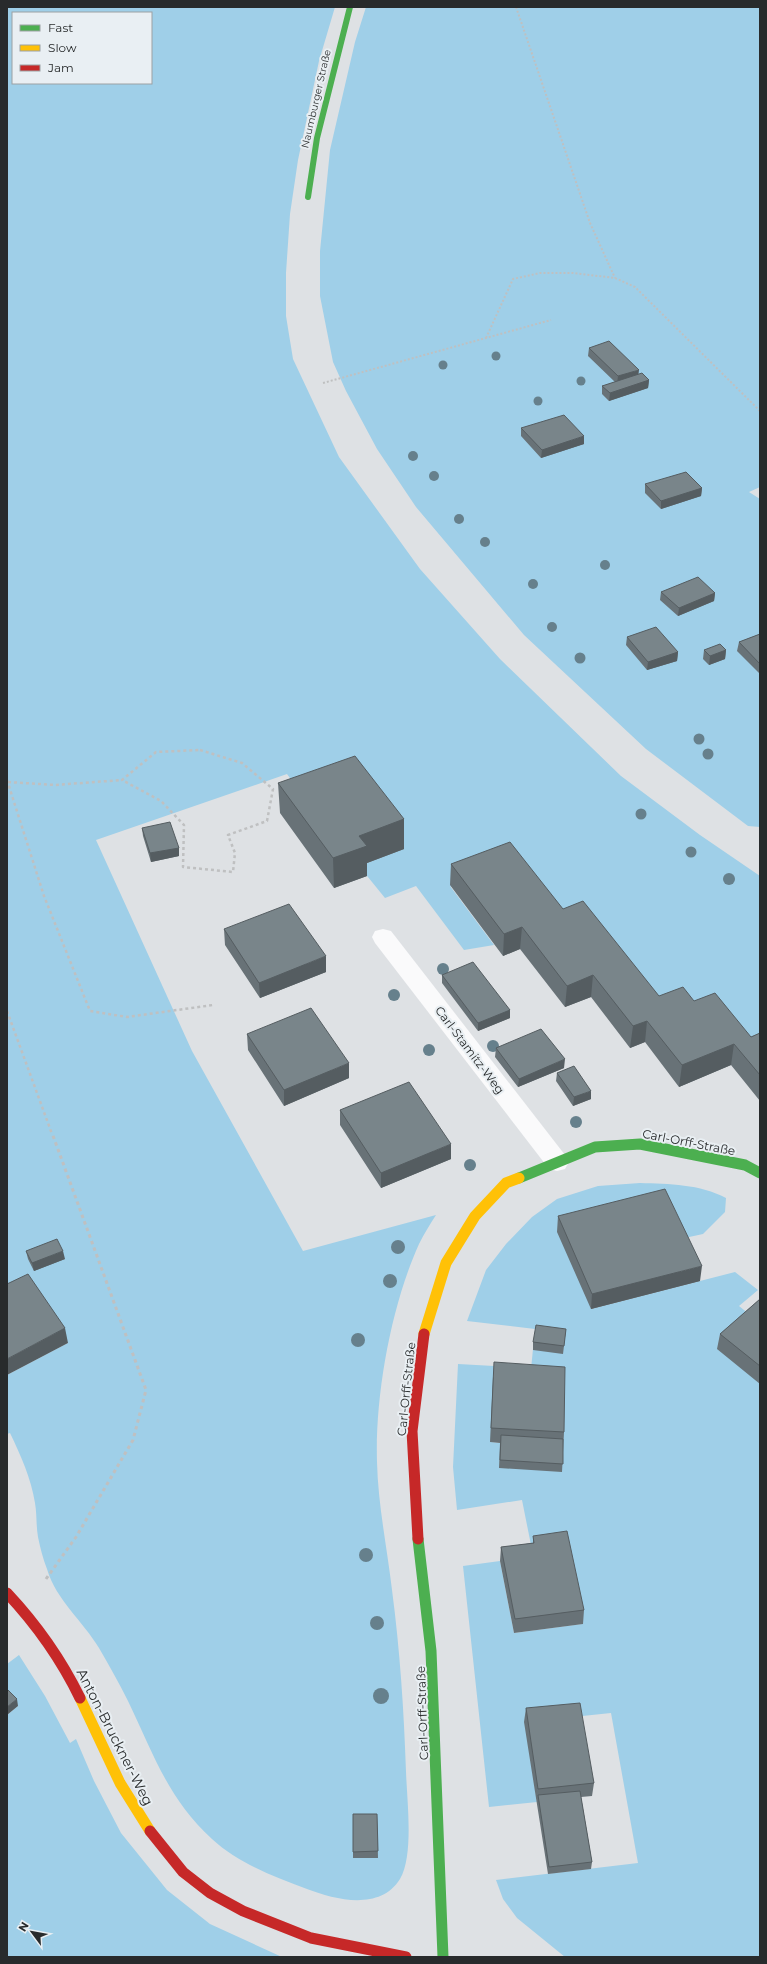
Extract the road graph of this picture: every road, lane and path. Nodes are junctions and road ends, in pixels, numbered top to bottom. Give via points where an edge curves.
1 (350, 7) edge
2 (516, 7) edge
3 (308, 197) dead end
4 (615, 278) junction
5 (551, 320) dead end
6 (486, 338) junction
7 (323, 383) dead end
8 (760, 411) edge
9 (122, 780) junction
10 (8, 781) edge
11 (383, 938) dead end
12 (213, 1005) dead end
13 (7, 1011) edge
14 (557, 1162) junction
15 (760, 1173) edge
16 (42, 1584) dead end
17 (7, 1593) edge
18 (406, 1957) edge
19 (443, 1957) edge

1 - 3 street, Naumburger Straße via 317,138
2 - 4 path via 590,223
4 - 6 path via 573,273 540,273 513,279
4 - 8 path via 635,287
5 - 6 path
6 - 7 path
9 - 9 path via 161,801 184,825 183,867 233,872 235,852 228,835 267,821 273,789 242,763 200,750 156,752
9 - 10 path via 55,785
10 - 12 path via 44,896 90,1011 127,1017
11 - 14 street, Carl-Stamitz-Weg
13 - 16 path via 146,1390 133,1440 76,1537
14 - 15 street, Carl-Orff-Straße via 595,1147 640,1144 745,1165
14 - 19 street, Carl-Orff-Straße via 506,1183 475,1216 446,1263 422,1342 412,1431 416,1523 431,1651
17 - 18 street, Anton-Bruckner-Weg via 27,1612 62,1664 113,1770 141,1819 184,1872 223,1901 272,1923 312,1938

